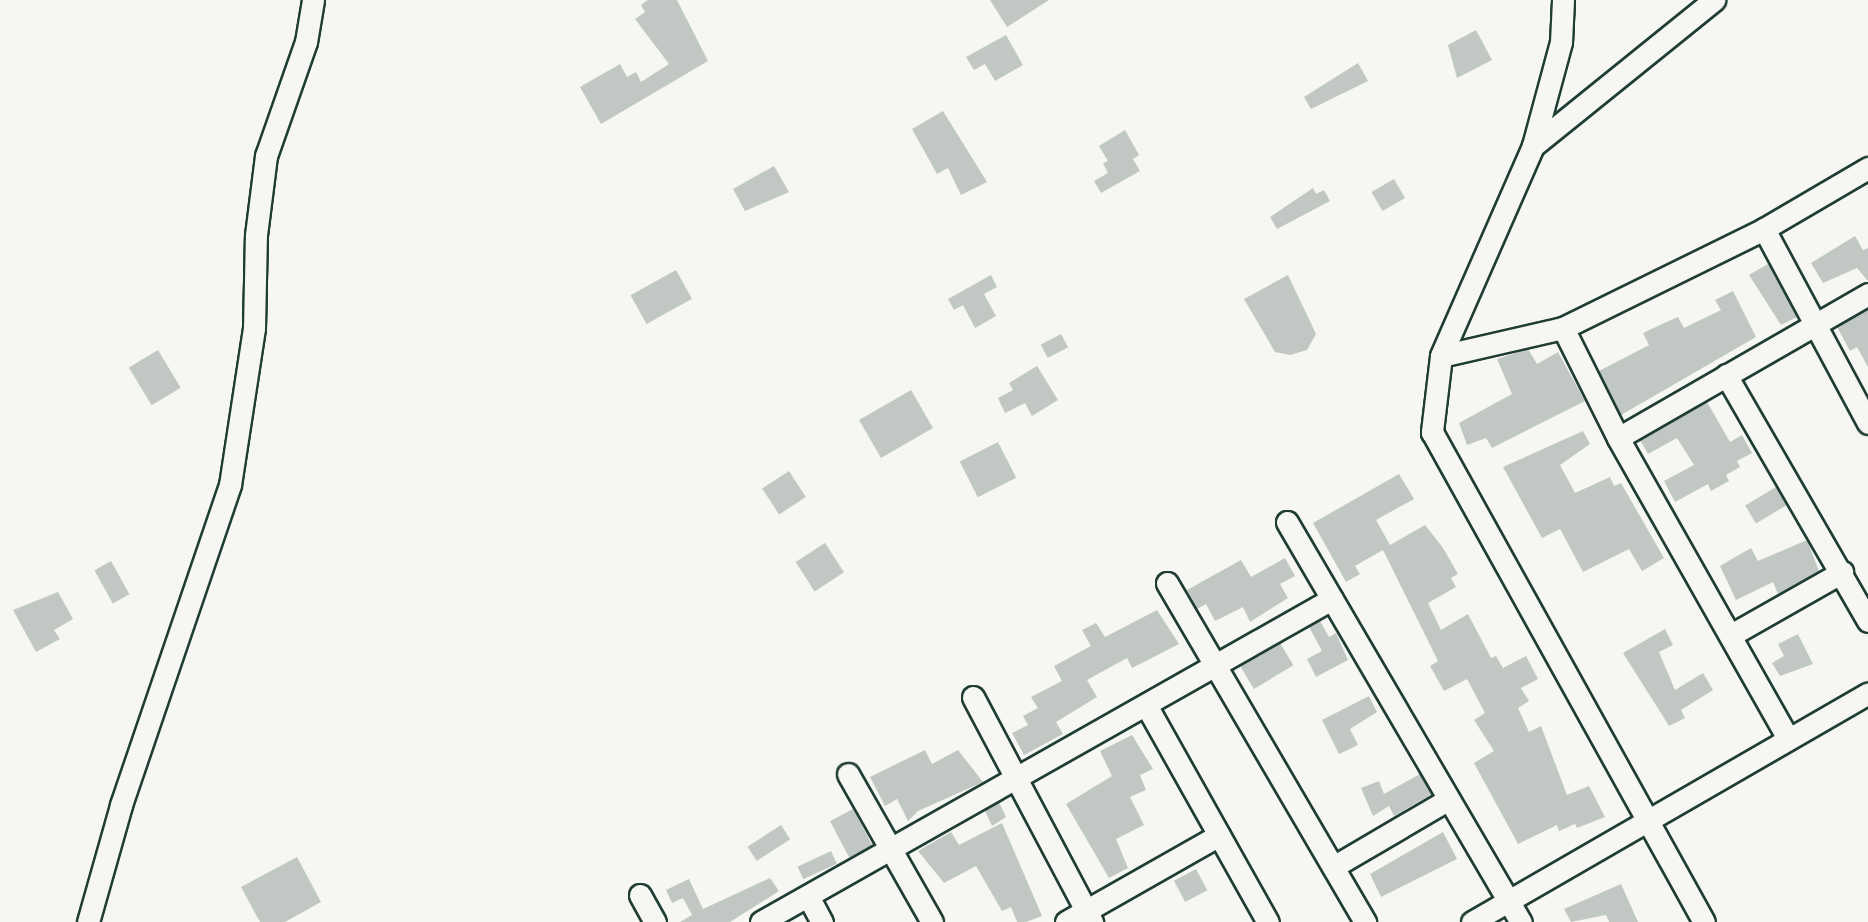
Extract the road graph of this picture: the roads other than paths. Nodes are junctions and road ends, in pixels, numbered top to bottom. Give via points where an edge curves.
1 (313, 0) edge
2 (1563, 0) edge
3 (1714, 0) edge
4 (1533, 146) junction
5 (1868, 168) edge
6 (1764, 228) junction
7 (1868, 294) edge
8 (1816, 321) junction
9 (1563, 328) junction
10 (1441, 356) junction
11 (1726, 375) junction
12 (1868, 423) edge
13 (1618, 438) junction
14 (1287, 522) dead end
15 (1842, 572) junction
16 (1167, 583) dead end
17 (1332, 599) junction
18 (1868, 621) edge
19 (1731, 635) junction
20 (1215, 666) junction
21 (1868, 693) edge
22 (973, 697) dead end
23 (1146, 705) junction
24 (1787, 737) junction
25 (848, 774) dead end
26 (1018, 778) junction
27 (1449, 799) junction
28 (1646, 820) junction
29 (1219, 835) junction
30 (891, 848) junction
31 (1333, 867) junction
32 (640, 895) dead end
33 (808, 896) junction
34 (1509, 901) junction
35 (1089, 916) edge
36 (88, 922) edge
37 (655, 922) edge
38 (761, 922) edge
39 (822, 922) edge
40 (932, 922) edge
41 (1066, 922) edge
42 (1268, 922) edge
43 (1365, 922) edge
44 (1472, 922) edge
45 (1521, 922) edge
46 (1704, 922) edge

1 - 36 street via 306,42 266,156 256,235 254,328 230,485 121,806
2 - 4 street via 1561,42
3 - 4 street
4 - 10 street
5 - 6 street
6 - 8 street
6 - 9 street
7 - 8 street
8 - 11 street
8 - 12 street
9 - 10 street
9 - 13 street
10 - 28 street via 1432,432
11 - 13 street
11 - 15 street
13 - 19 street
14 - 17 street
15 - 18 street
15 - 19 street
16 - 20 street
17 - 20 street
17 - 27 street
19 - 24 street
20 - 23 street
20 - 31 street
21 - 24 street
22 - 26 street
23 - 26 street
23 - 29 street
24 - 28 street
25 - 30 street
26 - 30 street
26 - 35 street
27 - 31 street
27 - 34 street
28 - 34 street
28 - 46 street
29 - 35 street
29 - 42 street
30 - 33 street
30 - 40 street
31 - 43 street
32 - 37 street
33 - 38 street
33 - 39 street
34 - 44 street
34 - 45 street
35 - 41 street

